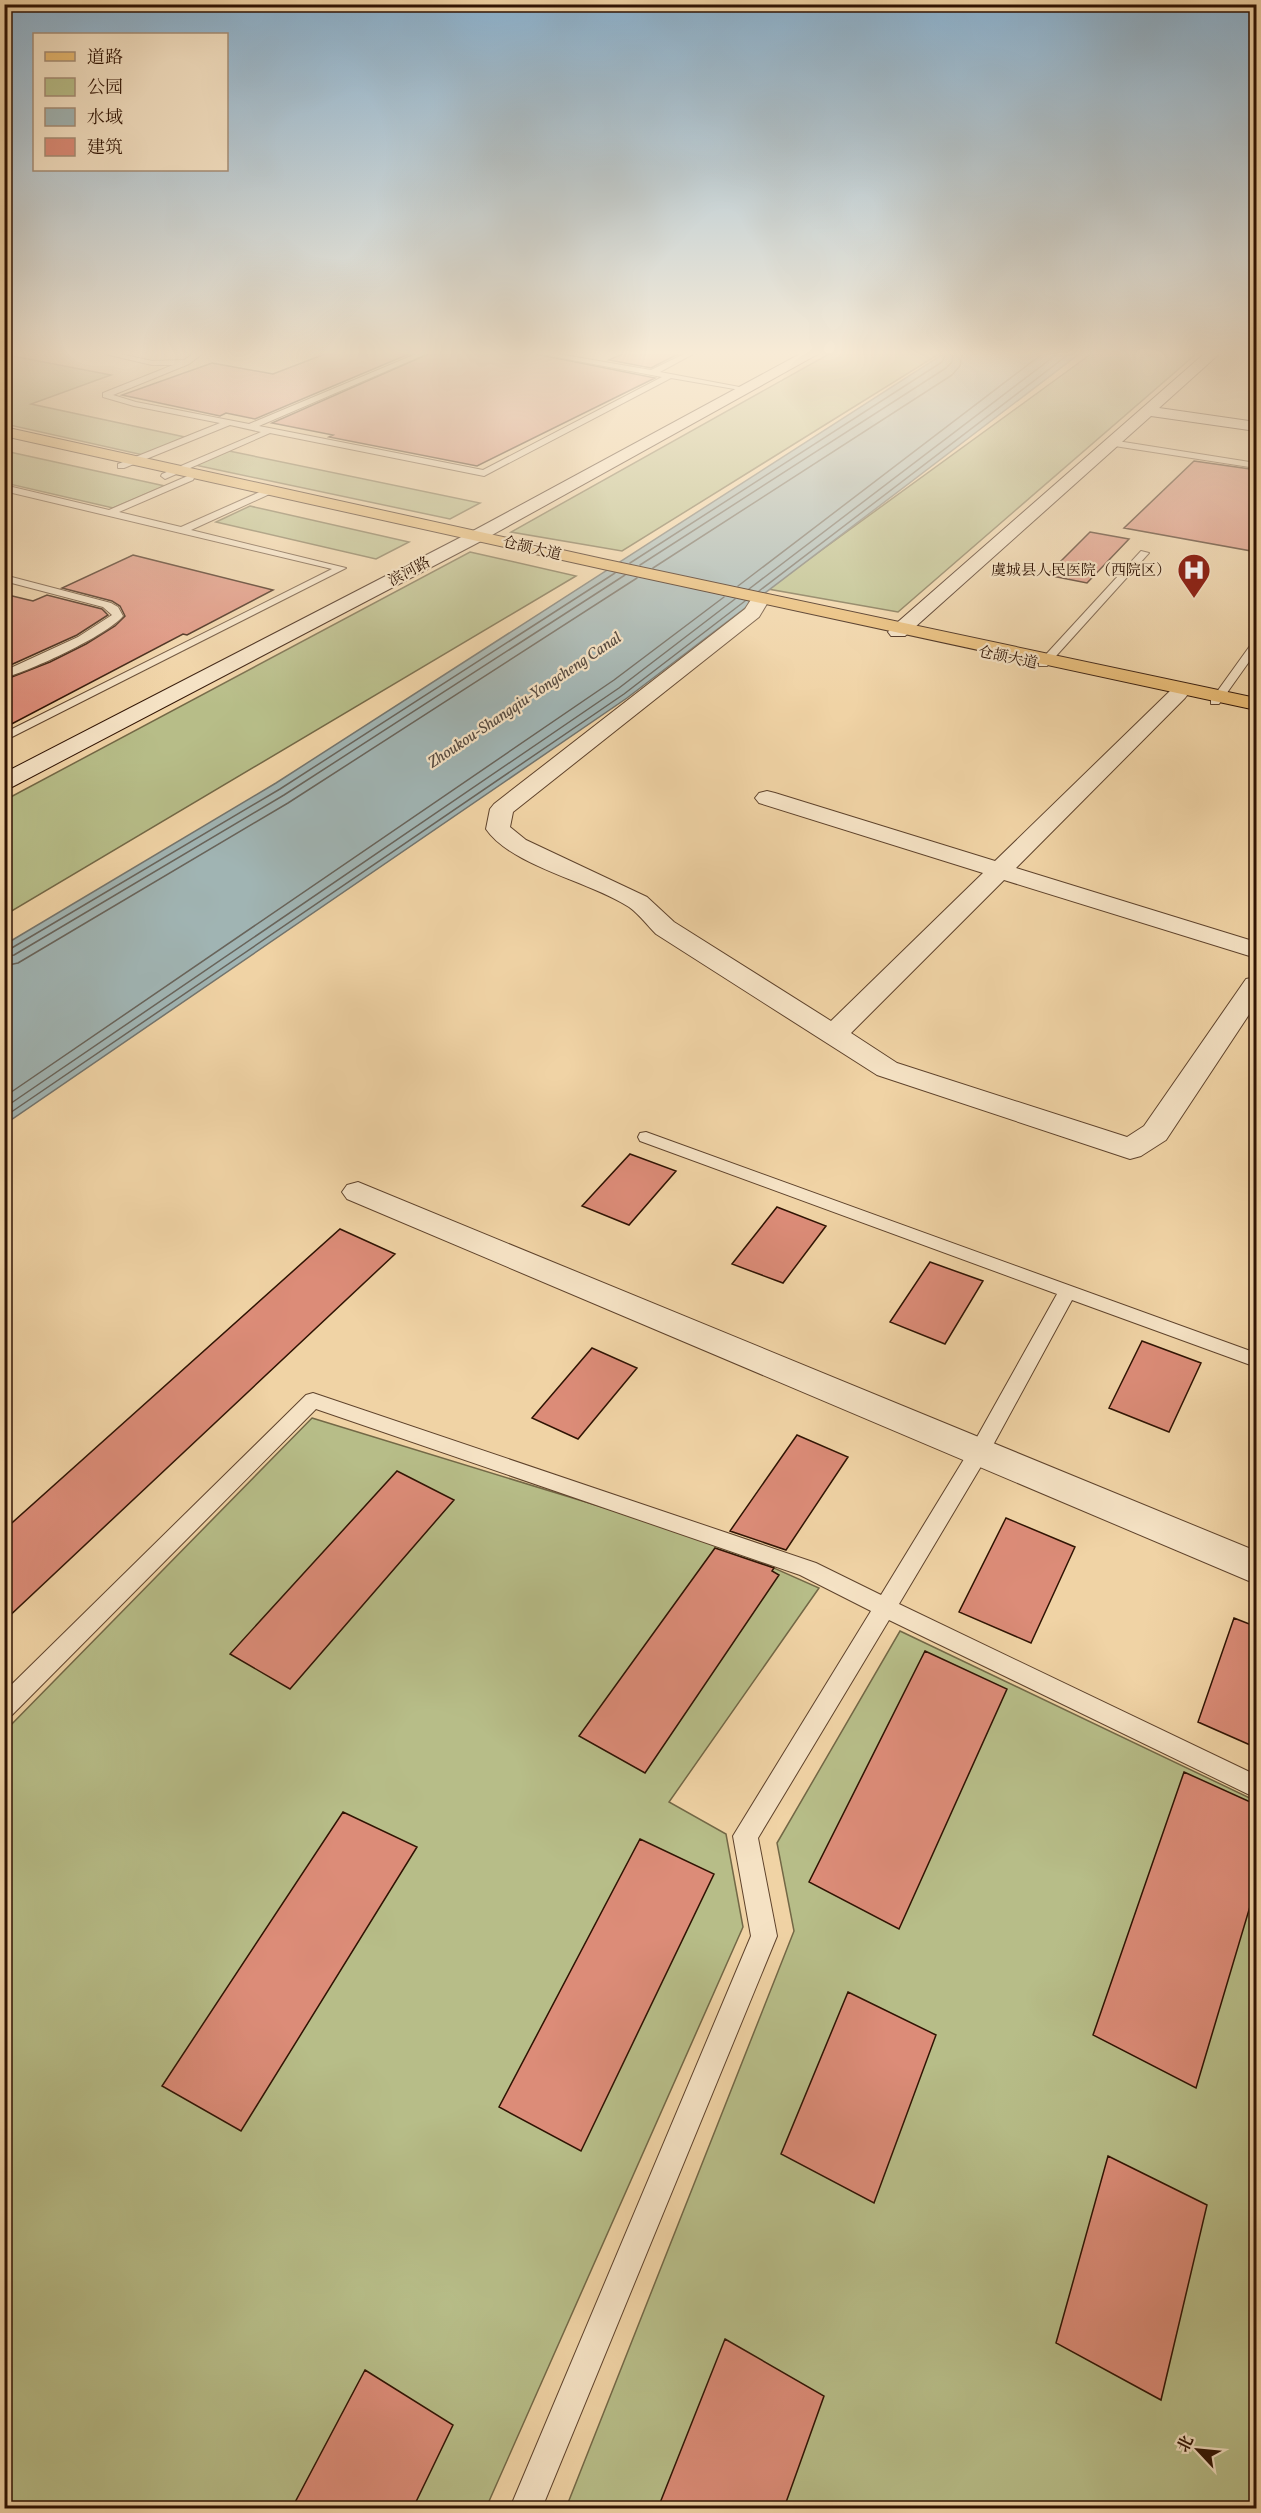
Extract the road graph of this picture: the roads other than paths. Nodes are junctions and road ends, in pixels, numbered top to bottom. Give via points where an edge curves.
1 (166, 471) edge
2 (189, 471) edge
3 (595, 471) edge
4 (1079, 471) edge
5 (182, 475) junction
6 (4, 488) edge
7 (264, 493) junction
8 (110, 513) junction
9 (182, 530) junction
10 (472, 538) junction
11 (1144, 554) dead end
12 (4, 578) edge
13 (761, 600) junction
14 (900, 630) junction
15 (1257, 645) edge
16 (1045, 662) junction
17 (4, 675) edge
18 (1178, 694) junction
19 (1217, 699) junction
20 (1257, 704) edge
21 (1257, 711) edge
22 (4, 738) edge
23 (4, 782) edge
24 (767, 798) dead end
25 (1000, 870) junction
26 (1257, 950) edge
27 (1257, 985) edge
28 (833, 1035) junction
29 (646, 1137) dead end
30 (358, 1192) dead end
31 (1068, 1291) junction
32 (1257, 1360) edge
33 (979, 1452) junction
34 (1257, 1568) edge
35 (885, 1608) junction
36 (4, 1708) edge
37 (1257, 1787) edge
38 (526, 2508) edge

1 - 5 main road, 仓颉大道
2 - 5 lane
3 - 10 street, 滨河路
4 - 14 street
5 - 7 main road, 仓颉大道
5 - 8 lane
6 - 8 lane
7 - 9 lane
7 - 10 main road, 仓颉大道
8 - 9 lane
9 - 22 lane via 341,567
10 - 13 main road, 仓颉大道
10 - 23 street, 滨河路
11 - 16 lane
12 - 17 lane via 107,605 118,616
13 - 14 main road, 仓颉大道
13 - 28 street via 752,613 502,809 498,829 518,845 638,902 665,928
14 - 16 main road, 仓颉大道
15 - 19 lane
16 - 18 main road, 仓颉大道
16 - 19 main road, 仓颉大道
18 - 19 main road, 仓颉大道
18 - 25 street
19 - 20 main road, 仓颉大道
19 - 21 main road, 仓颉大道
24 - 25 street
25 - 26 street
25 - 28 street
27 - 28 street via 1155,1133 1130,1149 887,1069
29 - 31 lane
30 - 33 street
31 - 32 lane
31 - 33 lane
33 - 34 street
33 - 35 lane
35 - 36 lane via 808,1569 313,1400
35 - 37 lane
35 - 38 lane via 745,1836 764,1936

